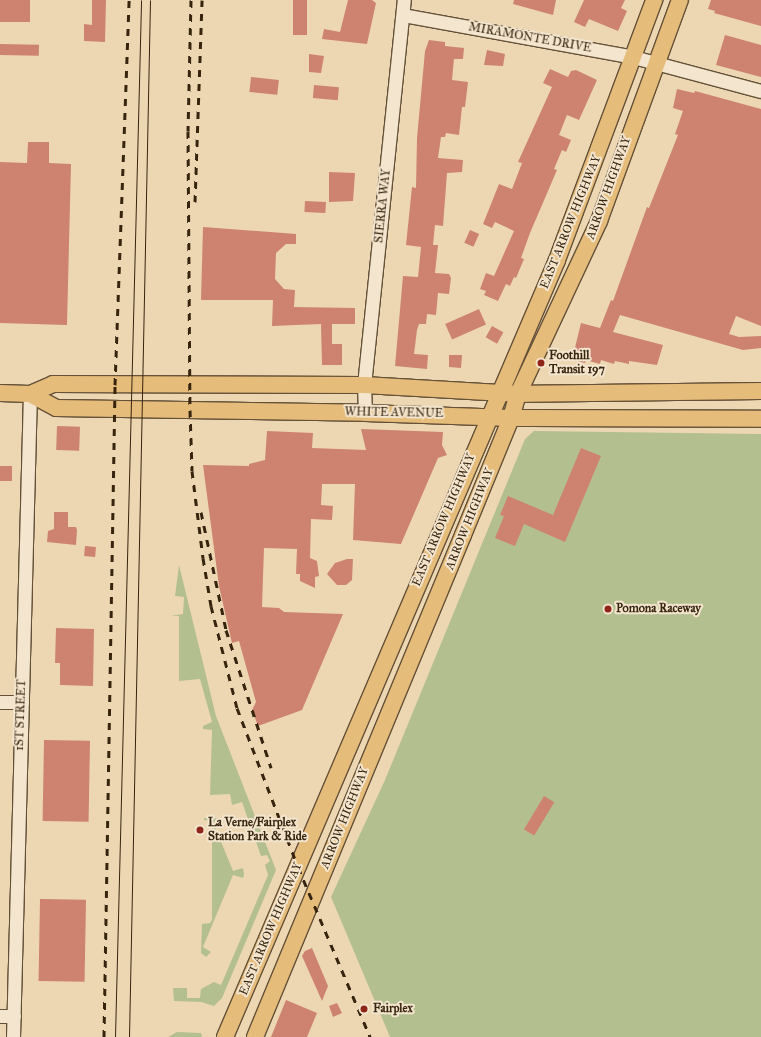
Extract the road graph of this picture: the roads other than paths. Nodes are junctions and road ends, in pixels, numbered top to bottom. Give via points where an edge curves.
1 (404, 0) edge
2 (654, 0) edge
3 (680, 0) edge
4 (403, 15) junction
5 (633, 57) junction
6 (656, 62) junction
7 (761, 91) edge
8 (364, 385) junction
9 (761, 391) edge
10 (498, 393) junction
11 (0, 394) edge
12 (30, 394) junction
13 (518, 394) junction
14 (365, 413) junction
15 (489, 415) junction
16 (511, 418) junction
17 (761, 419) edge
18 (0, 702) edge
19 (22, 702) junction
20 (0, 1016) edge
21 (14, 1016) junction
22 (13, 1037) edge
23 (225, 1037) edge
24 (255, 1037) edge

1 - 4 street, SIERRA WAY
2 - 5 main road, EAST ARROW HIGHWAY
3 - 6 main road, ARROW HIGHWAY
4 - 5 street, MIRAMONTE DRIVE
4 - 8 street, SIERRA WAY
5 - 6 street, MIRAMONTE DRIVE
5 - 10 main road, EAST ARROW HIGHWAY via 569,230
6 - 7 street, MIRAMONTE DRIVE
6 - 13 main road, ARROW HIGHWAY via 599,221
8 - 10 main road, WHITE AVENUE
8 - 12 main road, WHITE AVENUE via 53,384
8 - 14 street, SIERRA WAY
9 - 13 main road, WHITE AVENUE
10 - 13 main road, WHITE AVENUE
10 - 15 main road, EAST ARROW HIGHWAY
11 - 12 main road, WHITE AVENUE
12 - 14 main road, WHITE AVENUE via 56,408
12 - 19 street, 1ST STREET
13 - 16 main road, ARROW HIGHWAY
14 - 15 main road, WHITE AVENUE
15 - 16 main road, WHITE AVENUE
15 - 23 main road, EAST ARROW HIGHWAY
16 - 17 main road, WHITE AVENUE
16 - 24 main road, ARROW HIGHWAY
18 - 19 street
19 - 21 street, 1ST STREET
20 - 21 street
21 - 22 street, 1ST STREET

